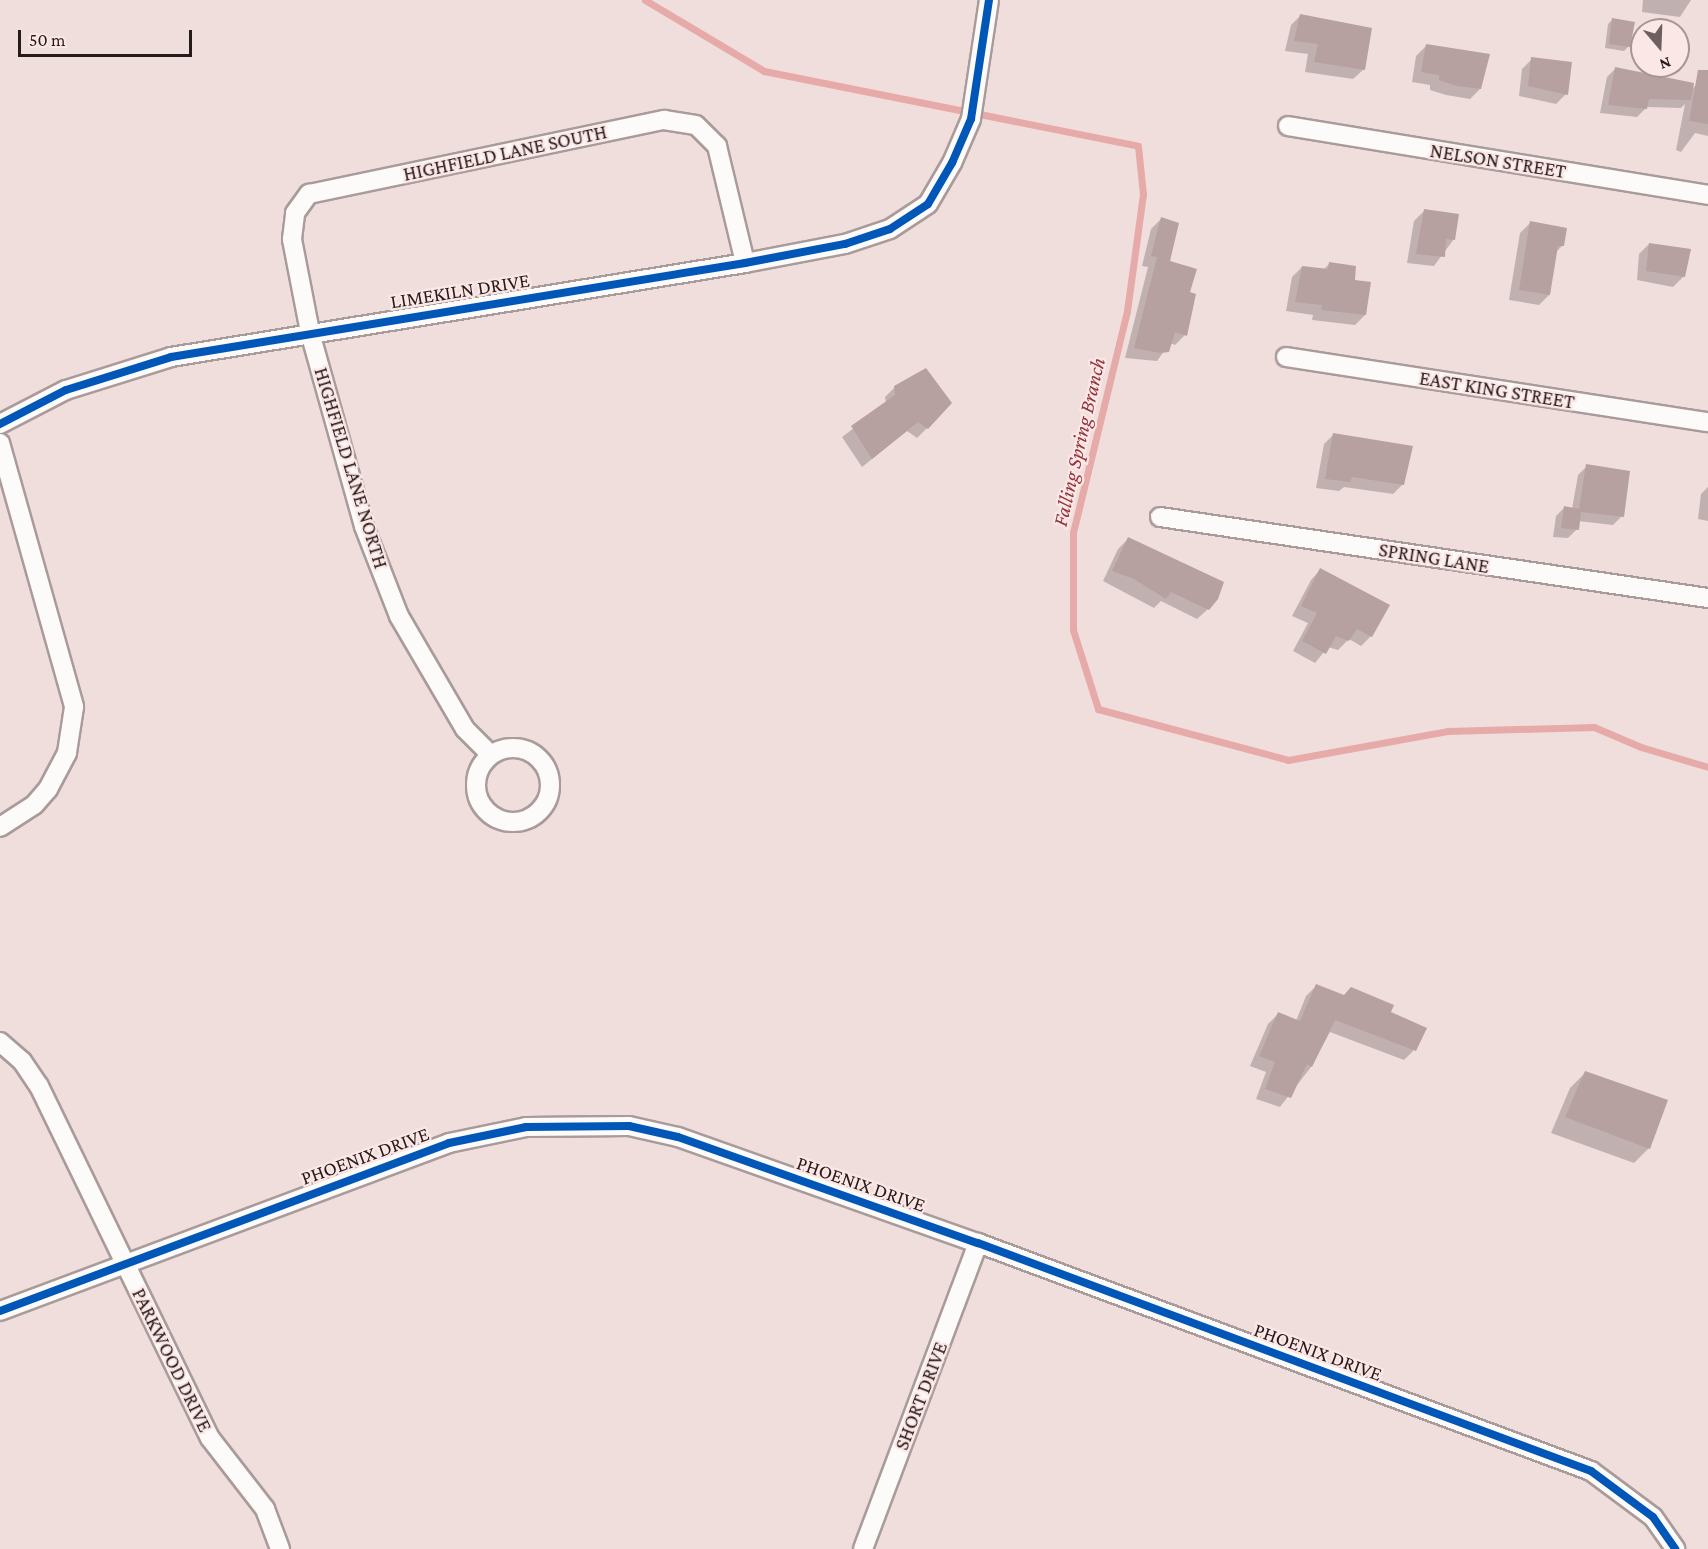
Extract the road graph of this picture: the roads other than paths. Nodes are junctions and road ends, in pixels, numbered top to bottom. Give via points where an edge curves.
1 (989, 0) edge
2 (1288, 126) dead end
3 (1708, 195) edge
4 (745, 263) junction
5 (310, 332) junction
6 (1286, 357) dead end
7 (1708, 422) edge
8 (0, 424) edge
9 (0, 443) edge
10 (1160, 517) dead end
11 (1708, 598) edge
12 (490, 754) junction
13 (0, 827) edge
14 (0, 1042) edge
15 (978, 1243) junction
16 (124, 1264) junction
17 (0, 1311) edge
18 (280, 1549) edge
19 (863, 1549) edge
20 (1675, 1549) edge

1 - 4 street, LIMEKILN DRIVE via 971,119 928,204 890,229 845,244
2 - 3 street, NELSON STREET
4 - 5 street, LIMEKILN DRIVE
4 - 5 street, HIGHFIELD LANE SOUTH via 717,146 696,125 664,120 309,194 296,213 292,239
5 - 8 street, LIMEKILN DRIVE via 182,355 120,371 66,390
5 - 12 street, HIGHFIELD LANE NORTH via 364,526 399,616 465,729
6 - 7 street, EAST KING STREET
9 - 13 street via 74,707 67,753 48,789 34,805
10 - 11 street, SPRING LANE
12 - 12 street via 513,747 536,755 544,764 550,788 540,810 530,818 512,822 494,818 485,810 476,793 476,775
14 - 16 street, PARKWOOD DRIVE via 22,1061 39,1086
15 - 16 street, PHOENIX DRIVE via 678,1137 629,1126 573,1125 526,1127 441,1145
15 - 19 street, SHORT DRIVE
15 - 20 street, PHOENIX DRIVE via 1591,1471 1653,1517
16 - 17 street, PHOENIX DRIVE
16 - 18 street, PARKWOOD DRIVE via 210,1438 265,1509

